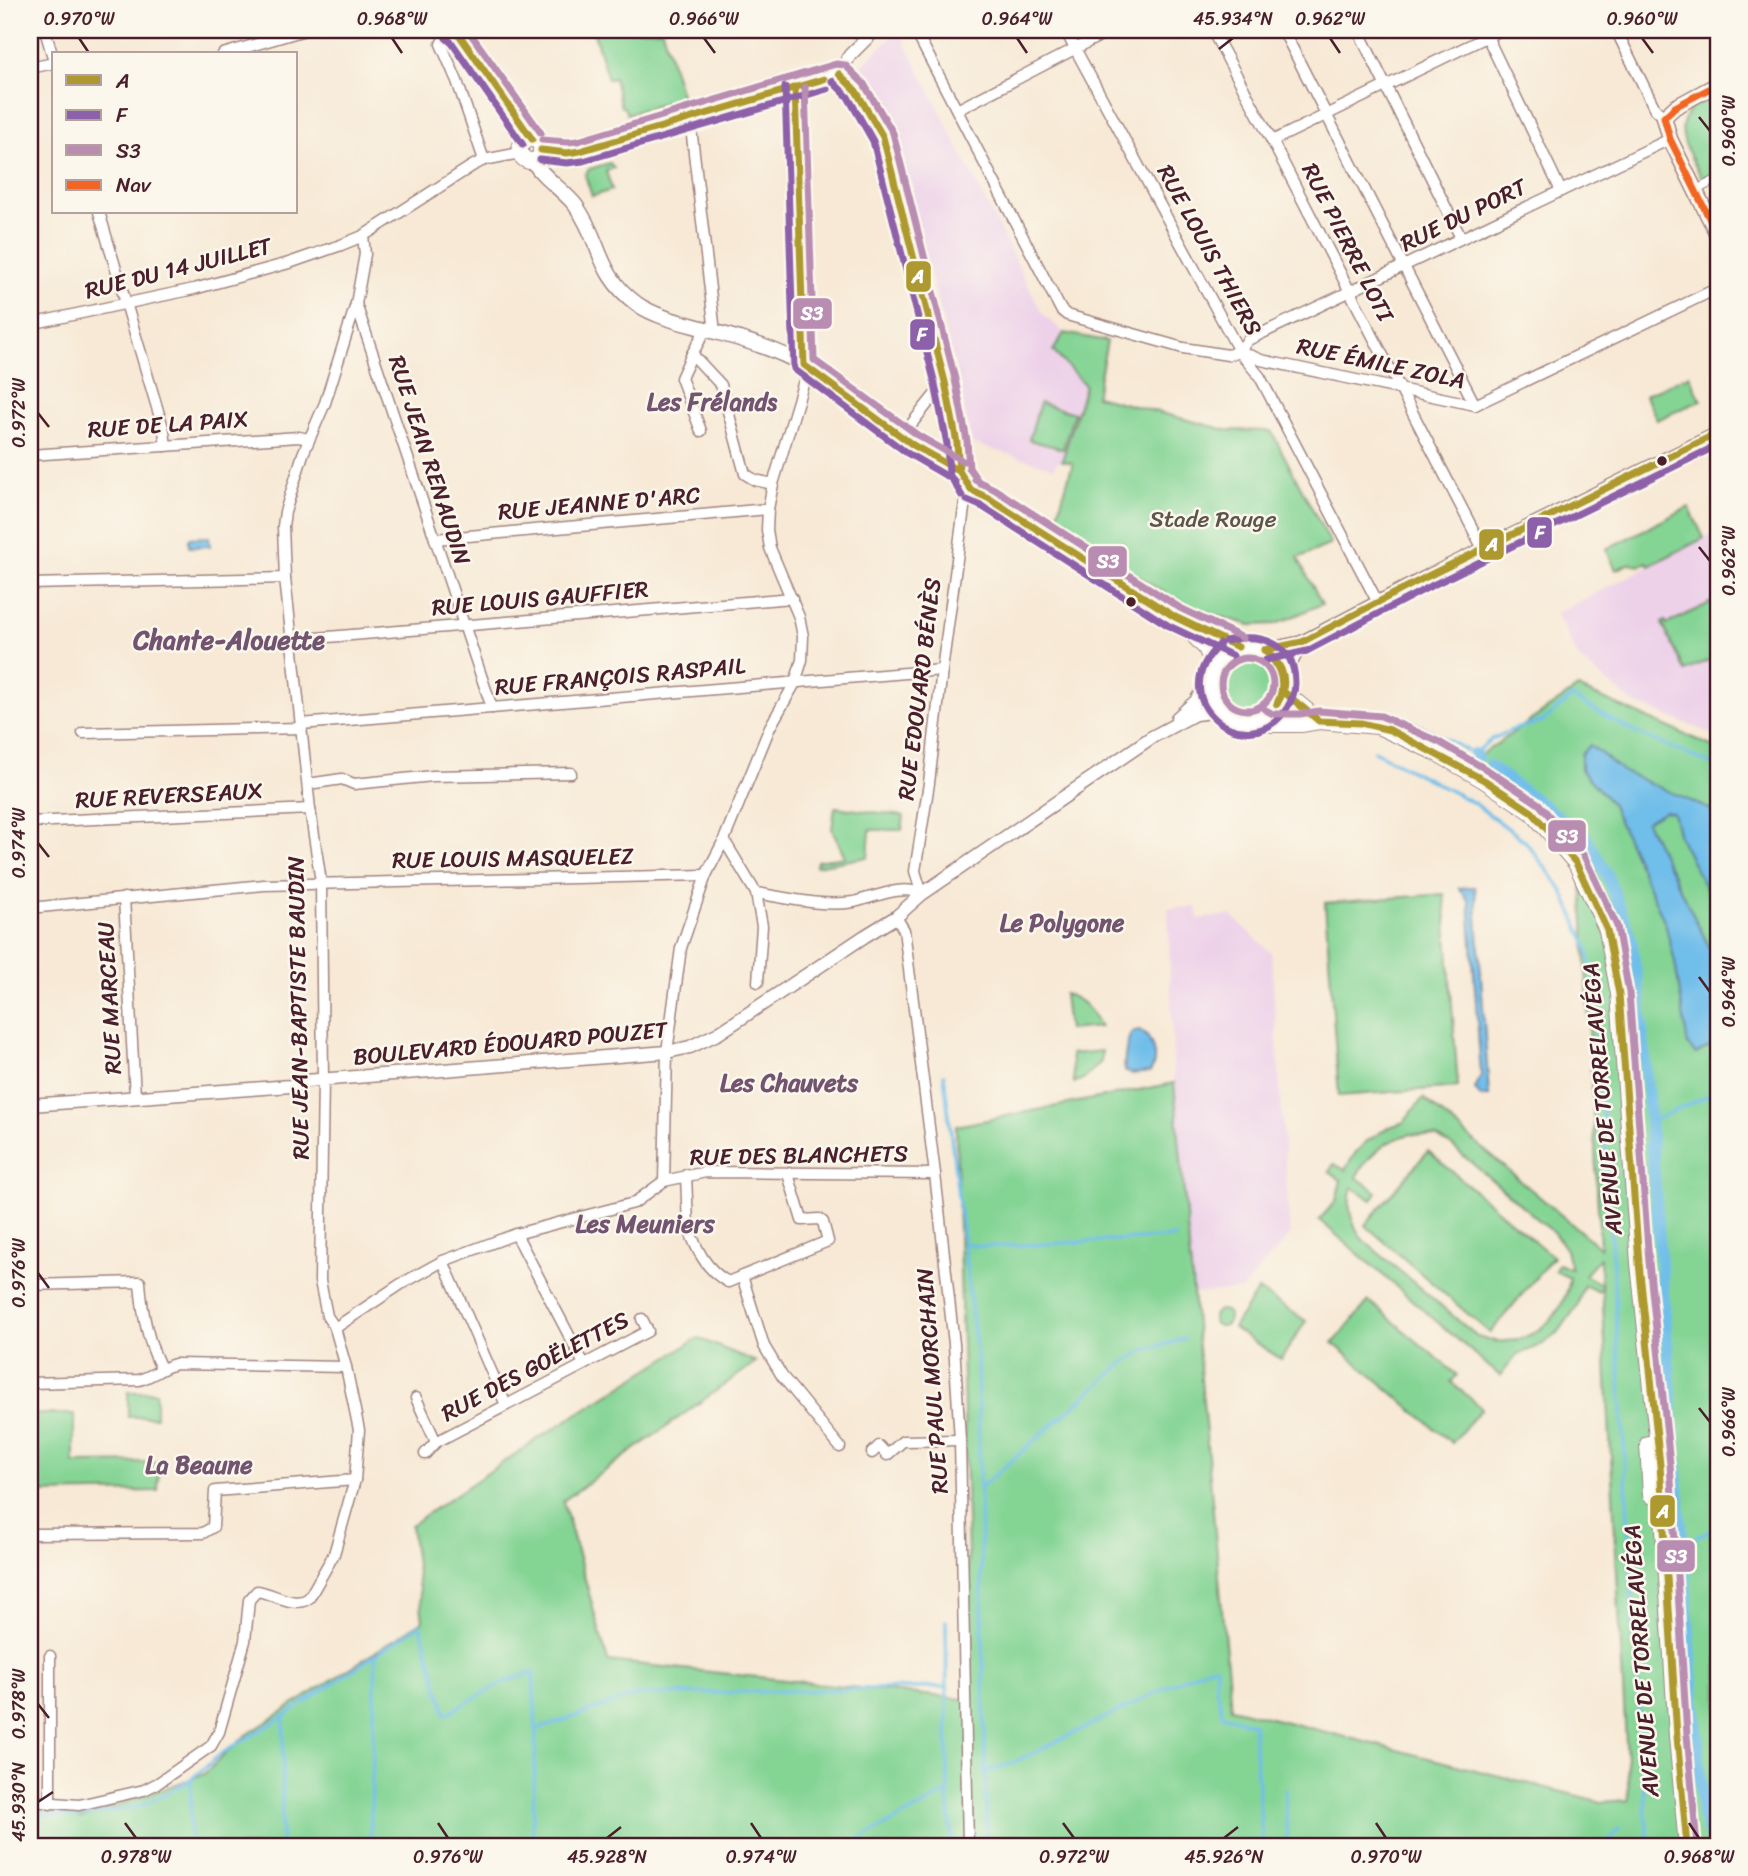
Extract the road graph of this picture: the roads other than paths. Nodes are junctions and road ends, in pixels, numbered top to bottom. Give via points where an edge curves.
1 (45, 30) edge
2 (304, 30) edge
3 (451, 30) edge
4 (875, 30) edge
5 (915, 30) edge
6 (1065, 30) edge
7 (1111, 30) edge
8 (1212, 30) edge
9 (1283, 30) edge
10 (1358, 30) edge
11 (1501, 30) edge
12 (1616, 30) edge
13 (1486, 33) edge
14 (1075, 48) junction
15 (230, 52) edge
16 (52, 55) edge
17 (52, 62) edge
18 (30, 68) edge
19 (839, 74) junction
20 (1718, 84) edge
21 (1386, 86) junction
22 (795, 87) junction
23 (957, 110) junction
24 (1327, 115) junction
25 (1664, 117) junction
26 (690, 119) junction
27 (1670, 139) junction
28 (1272, 141) junction
29 (530, 149) junction
30 (484, 160) junction
31 (1718, 179) edge
32 (1696, 190) junction
33 (1561, 191) junction
34 (100, 214) edge
35 (363, 236) junction
36 (1718, 236) edge
37 (1461, 238) junction
38 (1403, 267) junction
39 (1718, 288) edge
40 (1350, 292) junction
41 (127, 304) junction
42 (356, 304) junction
43 (30, 324) edge
44 (711, 331) junction
45 (1239, 351) junction
46 (692, 354) junction
47 (804, 365) junction
48 (946, 382) junction
49 (1401, 391) junction
50 (1475, 405) junction
51 (701, 431) dead end
52 (1718, 433) edge
53 (901, 437) junction
54 (309, 439) junction
55 (166, 446) junction
56 (30, 454) edge
57 (960, 471) junction
58 (773, 484) junction
59 (971, 490) junction
60 (768, 509) junction
61 (435, 539) junction
62 (1483, 549) junction
63 (285, 578) junction
64 (30, 584) edge
65 (792, 598) junction
66 (1377, 601) junction
67 (1175, 617) junction
68 (463, 625) junction
69 (292, 640) junction
70 (1302, 642) junction
71 (1238, 647) junction
72 (1264, 650) junction
73 (942, 670) junction
74 (1212, 671) junction
75 (795, 683) junction
76 (1284, 684) junction
77 (492, 708) junction
78 (1221, 711) junction
79 (1260, 719) junction
80 (1319, 720) junction
81 (301, 726) junction
82 (83, 733) dead end
83 (1152, 737) junction
84 (571, 773) dead end
85 (308, 784) junction
86 (310, 809) junction
87 (30, 822) edge
88 (724, 841) junction
89 (706, 875) junction
90 (321, 882) junction
91 (756, 893) junction
92 (922, 894) junction
93 (124, 898) junction
94 (30, 908) edge
95 (896, 917) junction
96 (758, 982) dead end
97 (667, 1052) junction
98 (323, 1079) junction
99 (135, 1096) junction
100 (30, 1105) edge
101 (788, 1174) junction
102 (935, 1174) junction
103 (686, 1175) junction
104 (664, 1181) junction
105 (516, 1234) junction
106 (443, 1261) junction
107 (1639, 1263) junction
108 (742, 1276) junction
109 (30, 1285) edge
110 (642, 1319) dead end
111 (335, 1328) junction
112 (584, 1364) junction
113 (346, 1367) junction
114 (161, 1368) junction
115 (30, 1383) edge
116 (416, 1398) dead end
117 (506, 1405) junction
118 (960, 1440) junction
119 (436, 1442) junction
120 (841, 1447) dead end
121 (872, 1453) dead end
122 (425, 1454) dead end
123 (355, 1480) junction
124 (30, 1534) edge
125 (50, 1656) dead end
126 (30, 1801) edge
127 (50, 1804) junction
128 (968, 1846) edge
129 (1675, 1846) edge
130 (1687, 1846) edge

1 - 16 street
2 - 15 street
3 - 29 main road via 460,36
3 - 30 street via 441,44
4 - 19 street via 850,55
5 - 23 street
6 - 14 street, RUE LOUIS THIERS
7 - 14 street
8 - 28 street, RUE PIERRE LOTI
9 - 24 street
10 - 21 street
11 - 13 street
12 - 25 street via 1655,109
13 - 21 street
13 - 33 street
14 - 23 street
14 - 45 street, RUE LOUIS THIERS
17 - 18 street
19 - 22 main road
19 - 48 main road via 856,91 883,137
20 - 25 main road
21 - 24 street
21 - 37 street
22 - 26 main road
22 - 47 street
23 - 45 street, RUE ÉMILE ZOLA via 1067,316 1183,348 1228,355
24 - 28 street
24 - 38 street
25 - 27 main road
26 - 29 main road via 580,151
26 - 44 street
27 - 32 main road
27 - 33 street, RUE DU PORT
28 - 40 street, RUE PIERRE LOTI
29 - 30 street, RUE DU 14 JUILLET
29 - 44 main road via 536,166 577,208 609,277 621,291 653,312
30 - 35 street, RUE DU 14 JUILLET
31 - 32 street
32 - 36 main road
33 - 37 street, RUE DU PORT
34 - 41 street
35 - 41 street, RUE DU 14 JUILLET via 253,273
35 - 42 street, RUE JEAN-BAPTISTE BAUDIN via 365,254
37 - 38 street, RUE DU PORT
38 - 40 street, RUE DU PORT
38 - 50 street
39 - 50 street, RUE ÉMILE ZOLA
40 - 45 street, RUE DU PORT via 1248,340
40 - 49 street, RUE PIERRE LOTI
41 - 43 street, RUE DU 14 JUILLET
41 - 55 street
42 - 54 street, RUE JEAN-BAPTISTE BAUDIN
42 - 61 street, RUE JEAN RENAUDIN
44 - 46 street
44 - 47 main road via 758,344
45 - 49 street, RUE ÉMILE ZOLA
45 - 66 street, RUE LOUIS THIERS via 1260,377
46 - 51 street via 681,378
46 - 58 street via 720,385 745,474
47 - 53 main road
47 - 58 street via 806,374
48 - 53 street
48 - 57 main road
49 - 50 street, RUE ÉMILE ZOLA
49 - 62 street, RUE PIERRE LOTI
52 - 62 street
53 - 57 main road
54 - 55 street, RUE DE LA PAIX
54 - 63 street, RUE JEAN-BAPTISTE BAUDIN via 285,512
55 - 56 street, RUE DE LA PAIX
57 - 59 main road
58 - 60 street
59 - 67 main road
59 - 73 street, RUE EDOUARD BÉNÈS via 965,501
60 - 61 street, RUE JEANNE D'ARC
60 - 65 street via 770,548
61 - 68 street, RUE JEAN RENAUDIN
62 - 66 street
63 - 64 street
63 - 69 street, RUE JEAN-BAPTISTE BAUDIN
65 - 68 street, RUE LOUIS GAUFFIER
65 - 75 street via 803,636
66 - 70 street
67 - 71 main road
67 - 74 main road via 1198,638
68 - 69 street, RUE LOUIS GAUFFIER
68 - 77 street, RUE JEAN RENAUDIN
69 - 81 street, RUE JEAN-BAPTISTE BAUDIN
70 - 72 street
70 - 76 street
71 - 72 main road
71 - 74 main road via 1220,657
72 - 76 main road via 1273,656
73 - 75 street, RUE FRANÇOIS RASPAIL
73 - 92 street, RUE EDOUARD BÉNÈS via 915,871
74 - 78 main road via 1212,699
74 - 83 street, BOULEVARD ÉDOUARD POUZET via 1196,701
75 - 77 street, RUE FRANÇOIS RASPAIL
75 - 88 street via 770,727
76 - 79 main road via 1279,703
76 - 80 main road
77 - 81 street, RUE FRANÇOIS RASPAIL
78 - 79 main road via 1233,719
78 - 83 street, BOULEVARD ÉDOUARD POUZET via 1195,714
79 - 80 main road, AVENUE DE TORRELAVÉGA via 1271,724
80 - 107 main road, AVENUE DE TORRELAVÉGA via 1378,726 1435,752 1532,812 1576,863 1607,930 1619,994
81 - 82 street, RUE FRANÇOIS RASPAIL
81 - 85 street, RUE JEAN-BAPTISTE BAUDIN
83 - 92 street, BOULEVARD ÉDOUARD POUZET
84 - 85 street via 433,776 354,785 342,779
85 - 86 street, RUE JEAN-BAPTISTE BAUDIN
86 - 87 street, RUE REVERSEAUX
86 - 90 street, RUE JEAN-BAPTISTE BAUDIN
88 - 89 street
88 - 91 street
89 - 90 street, RUE LOUIS MASQUELEZ
89 - 97 street via 681,948
90 - 93 street, RUE LOUIS MASQUELEZ
90 - 98 street, RUE JEAN-BAPTISTE BAUDIN
91 - 92 street via 825,902 851,902 910,888
91 - 96 street via 762,926
92 - 95 street, BOULEVARD ÉDOUARD POUZET
93 - 94 street, RUE LOUIS MASQUELEZ
93 - 99 street, RUE MARCEAU
95 - 97 street, BOULEVARD ÉDOUARD POUZET via 719,1033
95 - 102 street, RUE PAUL MORCHAIN via 904,930
97 - 98 street, BOULEVARD ÉDOUARD POUZET
97 - 104 street
98 - 99 street, BOULEVARD ÉDOUARD POUZET via 291,1086
98 - 111 street, RUE JEAN-BAPTISTE BAUDIN via 320,1281 327,1316
99 - 100 street, BOULEVARD ÉDOUARD POUZET
101 - 102 street, RUE DES BLANCHETS
101 - 103 street, RUE DES BLANCHETS
101 - 108 street via 802,1220 819,1219 828,1241
102 - 118 street, RUE PAUL MORCHAIN
103 - 104 street, RUE DES BLANCHETS
103 - 108 street via 688,1226 701,1258 728,1282
104 - 105 street via 634,1203
105 - 106 street
105 - 112 street
106 - 111 street
106 - 117 street
107 - 129 main road, AVENUE DE TORRELAVÉGA
107 - 130 main road, AVENUE DE TORRELAVÉGA via 1660,1465
108 - 120 street via 764,1346 782,1376
109 - 114 street via 140,1282 142,1311
110 - 112 street, RUE DES GOËLETTES via 648,1331
111 - 113 street, RUE JEAN-BAPTISTE BAUDIN
112 - 117 street, RUE DES GOËLETTES
113 - 114 street via 175,1364
113 - 123 street, RUE JEAN-BAPTISTE BAUDIN via 359,1430
114 - 115 street via 139,1380
116 - 119 street, RUE DES GOËLETTES
117 - 119 street, RUE DES GOËLETTES
118 - 121 street via 903,1441 887,1455 879,1446
118 - 128 street, RUE PAUL MORCHAIN
119 - 122 street
123 - 124 street via 215,1491 213,1527 203,1533
123 - 127 street, RUE JEAN-BAPTISTE BAUDIN via 334,1554 309,1598 297,1603 257,1591 249,1600 245,1640 211,1746 144,1790 79,1805
125 - 127 street
126 - 127 street

